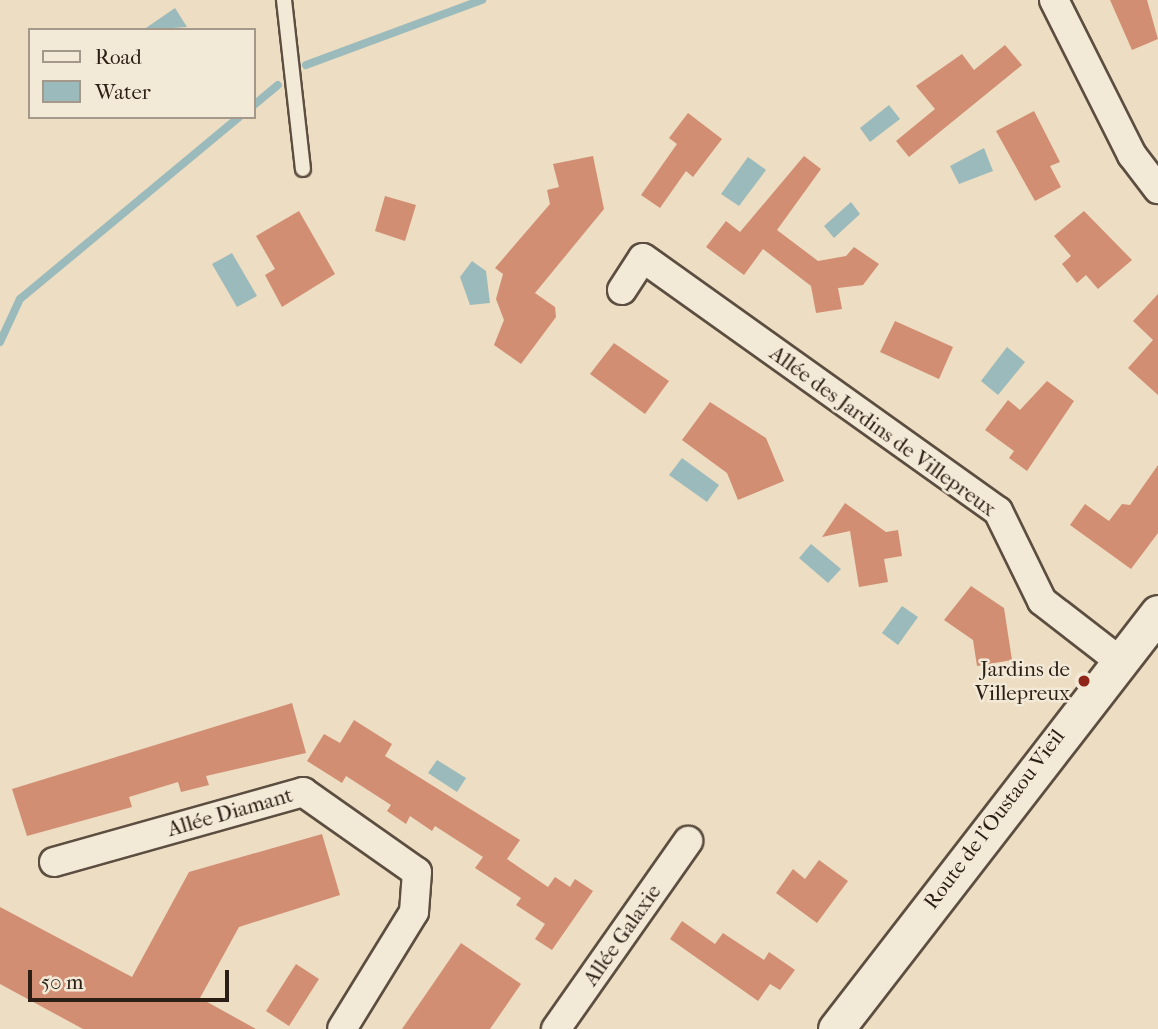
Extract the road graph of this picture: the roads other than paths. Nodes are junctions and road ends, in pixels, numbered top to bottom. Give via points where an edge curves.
1 (284, 0) edge
2 (1054, 0) edge
3 (303, 169) dead end
4 (1158, 189) edge
5 (622, 290) dead end
6 (1158, 613) edge
7 (1117, 659) junction
8 (688, 841) dead end
9 (54, 862) dead end
10 (342, 1029) edge
11 (556, 1029) edge
12 (836, 1029) edge

1 - 3 lane
2 - 4 street via 1132,155
5 - 7 street, Allée des Jardins de Villepreux via 643,258 998,511 1042,601
6 - 7 street, Route de l'Oustaou Vieil
7 - 12 street, Route de l'Oustaou Vieil
8 - 11 street, Allée Galaxie
9 - 10 street, Allée Diamant via 303,792 418,872 414,912

